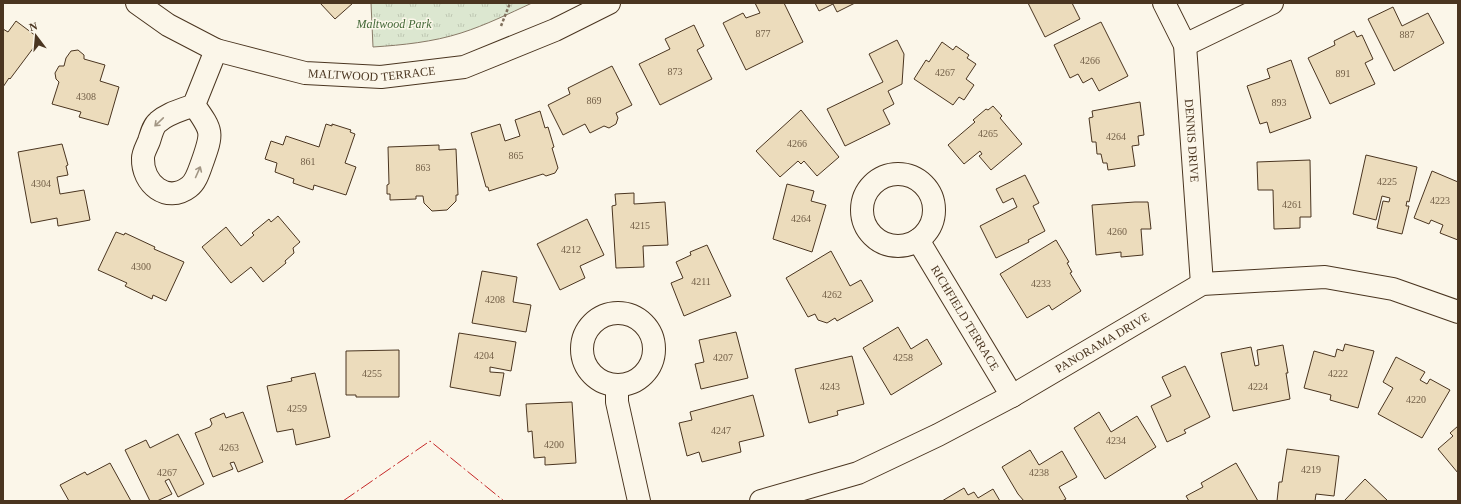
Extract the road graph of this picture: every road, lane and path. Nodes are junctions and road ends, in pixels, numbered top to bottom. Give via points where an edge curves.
1 (137, 3) edge
2 (609, 3) edge
3 (1164, 3) edge
4 (1272, 3) edge
5 (1185, 45) junction
6 (216, 50) junction
7 (194, 105) dead end
8 (918, 240) dead end
9 (1202, 284) junction
10 (1458, 312) edge
11 (617, 386) dead end
12 (1012, 396) junction
13 (639, 501) edge
14 (761, 501) edge

1 - 6 street, MALTWOOD TERRACE via 168,25
2 - 6 street, MALTWOOD TERRACE via 555,30 464,67 381,77 305,74
3 - 5 street, DENNIS DRIVE
4 - 5 street
5 - 9 street, DENNIS DRIVE
6 - 7 street
8 - 12 street, RICHFIELD TERRACE
9 - 10 street, PANORAMA DRIVE via 1325,277 1393,289
9 - 12 street, PANORAMA DRIVE
11 - 13 street via 617,402
12 - 14 street, PANORAMA DRIVE via 858,473

